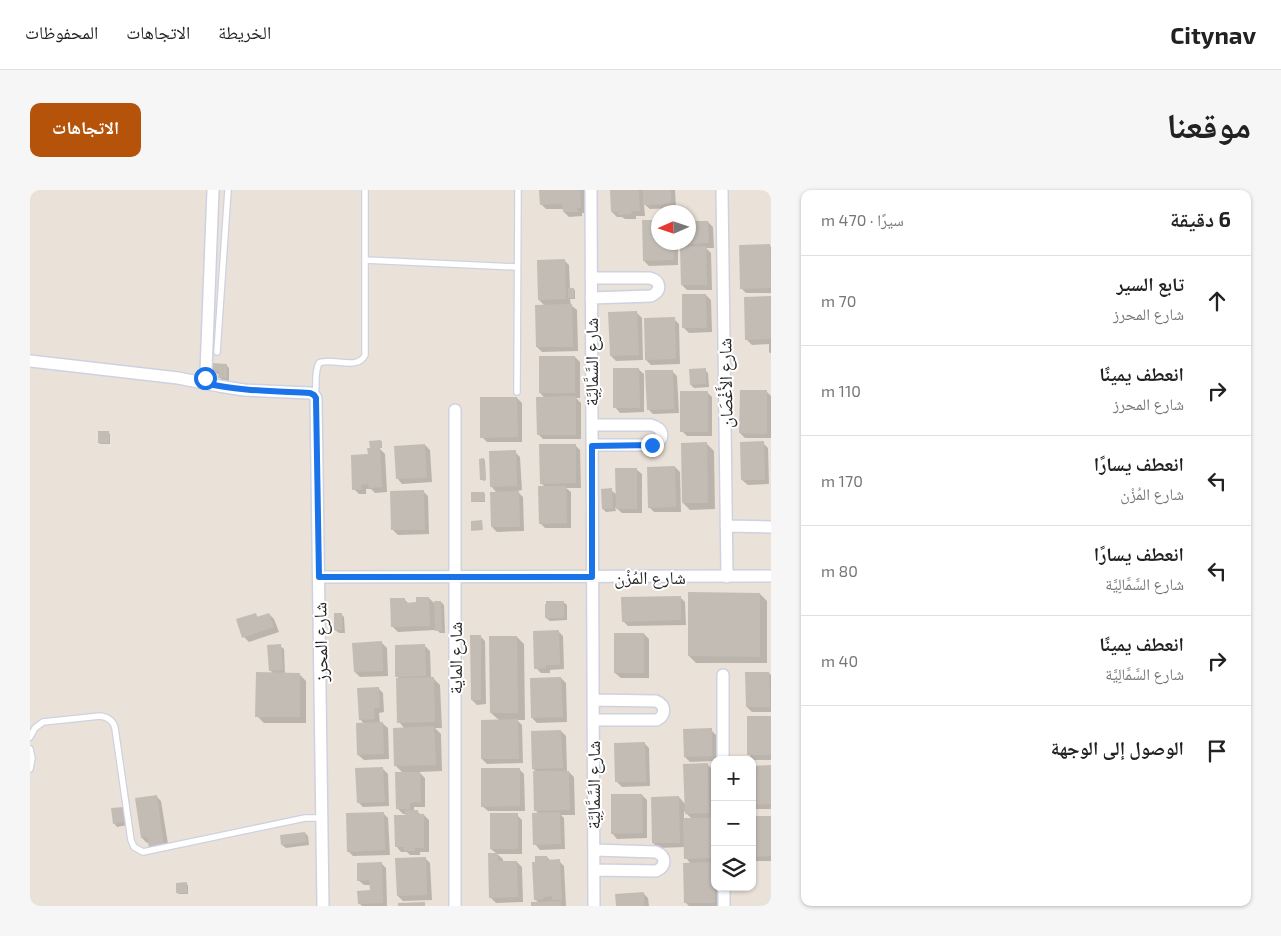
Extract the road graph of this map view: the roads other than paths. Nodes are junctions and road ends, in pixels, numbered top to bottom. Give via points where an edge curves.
1 (213, 190) edge
2 (228, 190) edge
3 (365, 190) edge
4 (518, 190) edge
5 (591, 190) edge
6 (722, 190) edge
7 (365, 260) junction
8 (518, 267) junction
9 (591, 278) junction
10 (591, 298) junction
11 (217, 352) dead end
12 (30, 361) edge
13 (204, 383) junction
14 (517, 392) dead end
15 (315, 396) junction
16 (455, 410) dead end
17 (592, 425) junction
18 (592, 446) junction
19 (726, 526) junction
20 (771, 527) edge
21 (771, 576) edge
22 (319, 577) junction
23 (455, 577) junction
24 (592, 577) junction
25 (727, 577) junction
26 (723, 675) dead end
27 (593, 700) junction
28 (593, 720) junction
29 (30, 737) edge
30 (30, 749) edge
31 (724, 756) edge
32 (30, 769) edge
33 (322, 818) junction
34 (594, 850) junction
35 (594, 870) junction
36 (724, 891) edge
37 (323, 906) edge
38 (455, 906) edge
39 (594, 906) edge
40 (724, 906) edge

1 - 13 street
2 - 11 lane
3 - 7 lane
4 - 8 lane
5 - 9 street, شارع السَّمَّالِيَّة
6 - 19 street, شارع الأَغْصَان
7 - 8 lane
7 - 15 lane via 364,357 356,363 318,363
8 - 14 lane
9 - 10 street, شارع السَّمَّالِيَّة
9 - 10 street, شارع السَّمَّالِيَّة via 650,278 655,279 659,289 651,296
10 - 17 street, شارع السَّمَّالِيَّة
12 - 13 street
13 - 15 street
15 - 22 street, شارع المحرز
16 - 23 street, شارع الماية
17 - 18 street, شارع السَّمَّالِيَّة
17 - 18 street, شارع السَّمَّالِيَّة via 658,426 661,438 652,445
18 - 24 street, شارع السَّمَّالِيَّة
19 - 20 street
19 - 25 street, شارع الأَغْصَان
21 - 25 street, شارع المُزْن
22 - 23 street, شارع المُزْن
22 - 33 street, شارع المحرز
23 - 24 street, شارع المُزْن
23 - 38 street, شارع الماية
24 - 25 street, شارع المُزْن
24 - 27 street, شارع السَّمَّالِيَّة
26 - 31 street
27 - 28 street, شارع السَّمَّالِيَّة
27 - 28 street, شارع السَّمَّالِيَّة via 656,701 661,703 664,713 657,720
28 - 34 street, شارع السَّمَّالِيَّة
29 - 33 lane via 43,722 100,716 111,720 115,728 131,840 137,850 144,852 305,818
30 - 32 lane
33 - 37 street, شارع المحرز
34 - 35 street, شارع السَّمَّالِيَّة
34 - 35 street, شارع السَّمَّالِيَّة via 656,852 664,858 664,865 656,871
35 - 39 street, شارع السَّمَّالِيَّة
36 - 40 street

